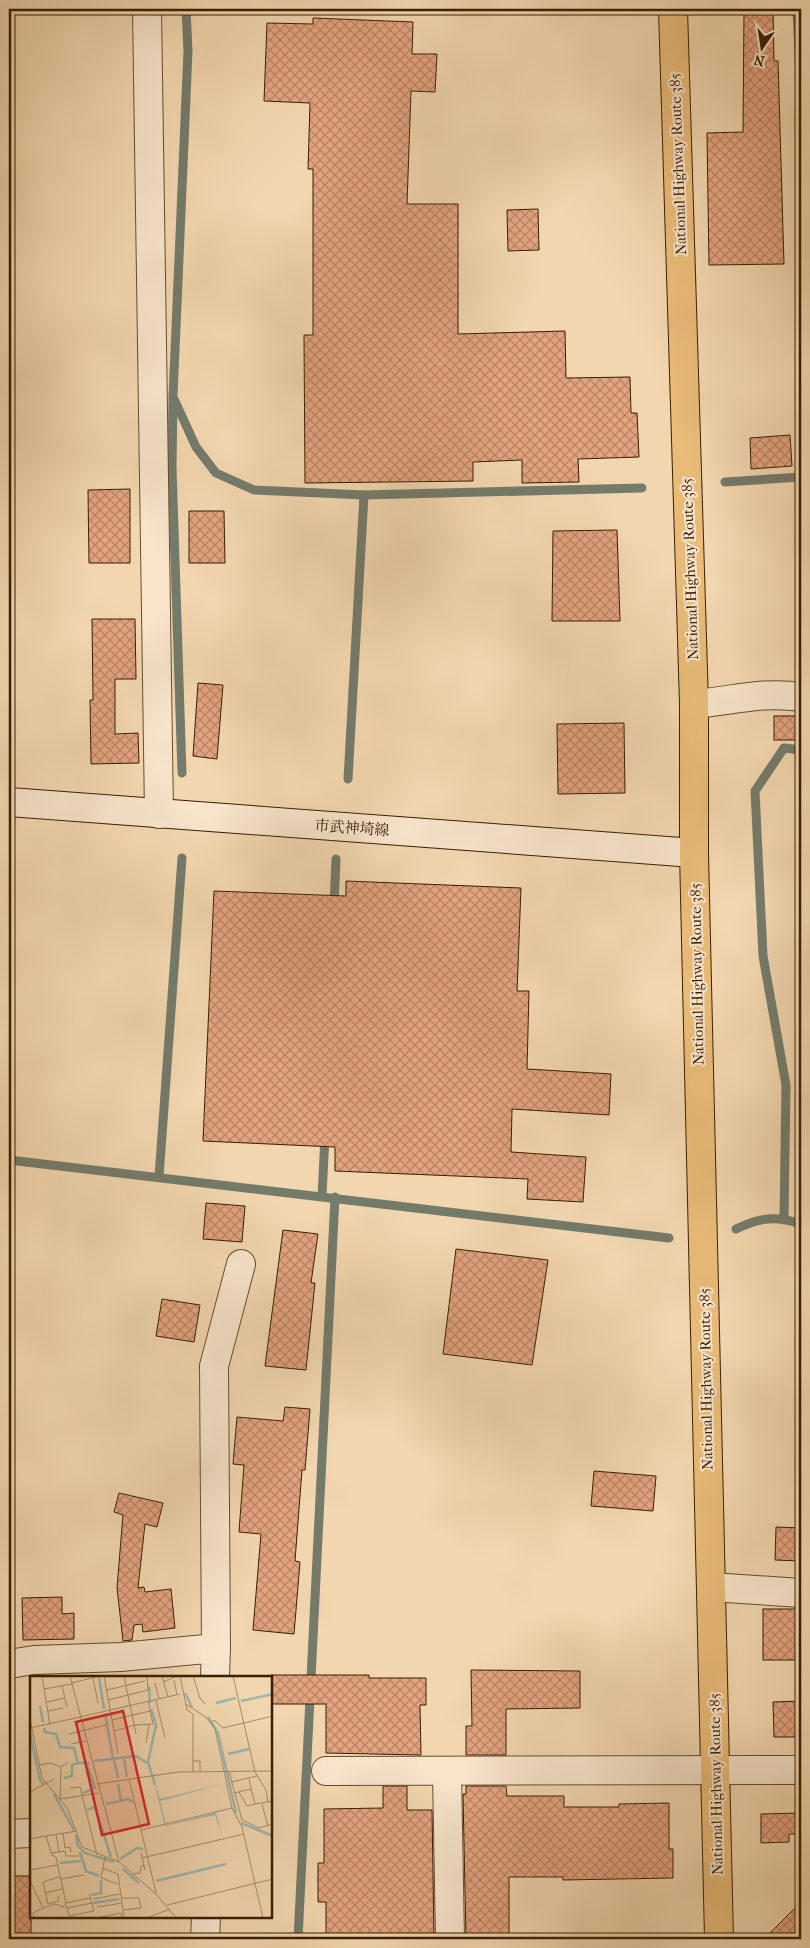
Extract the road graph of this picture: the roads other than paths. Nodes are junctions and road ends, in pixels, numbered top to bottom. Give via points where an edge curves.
1 (147, 9) edge
2 (674, 9) edge
3 (801, 697) edge
4 (694, 704) junction
5 (9, 802) edge
6 (159, 814) junction
7 (694, 853) junction
8 (241, 1264) dead end
9 (711, 1586) junction
10 (801, 1593) edge
11 (216, 1648) junction
12 (9, 1664) edge
13 (215, 1676) edge
14 (801, 1770) edge
15 (326, 1771) dead end
16 (447, 1771) junction
17 (716, 1771) junction
18 (30, 1833) edge
19 (9, 1834) edge
20 (206, 1918) edge
21 (205, 1939) edge
22 (450, 1939) edge
23 (719, 1939) edge

1 - 6 street
2 - 4 highway, National Highway Route 385
3 - 4 street via 758,694
4 - 7 highway, National Highway Route 385
5 - 6 street, 市武神埼線
6 - 7 street, 市武神埼線
7 - 9 highway, National Highway Route 385
8 - 11 street via 214,1366
9 - 10 street
9 - 17 highway, National Highway Route 385
11 - 12 street via 121,1658 34,1660
11 - 13 street
14 - 17 street
15 - 16 street
16 - 17 street
16 - 22 street
17 - 23 highway, National Highway Route 385
18 - 19 street
20 - 21 street

